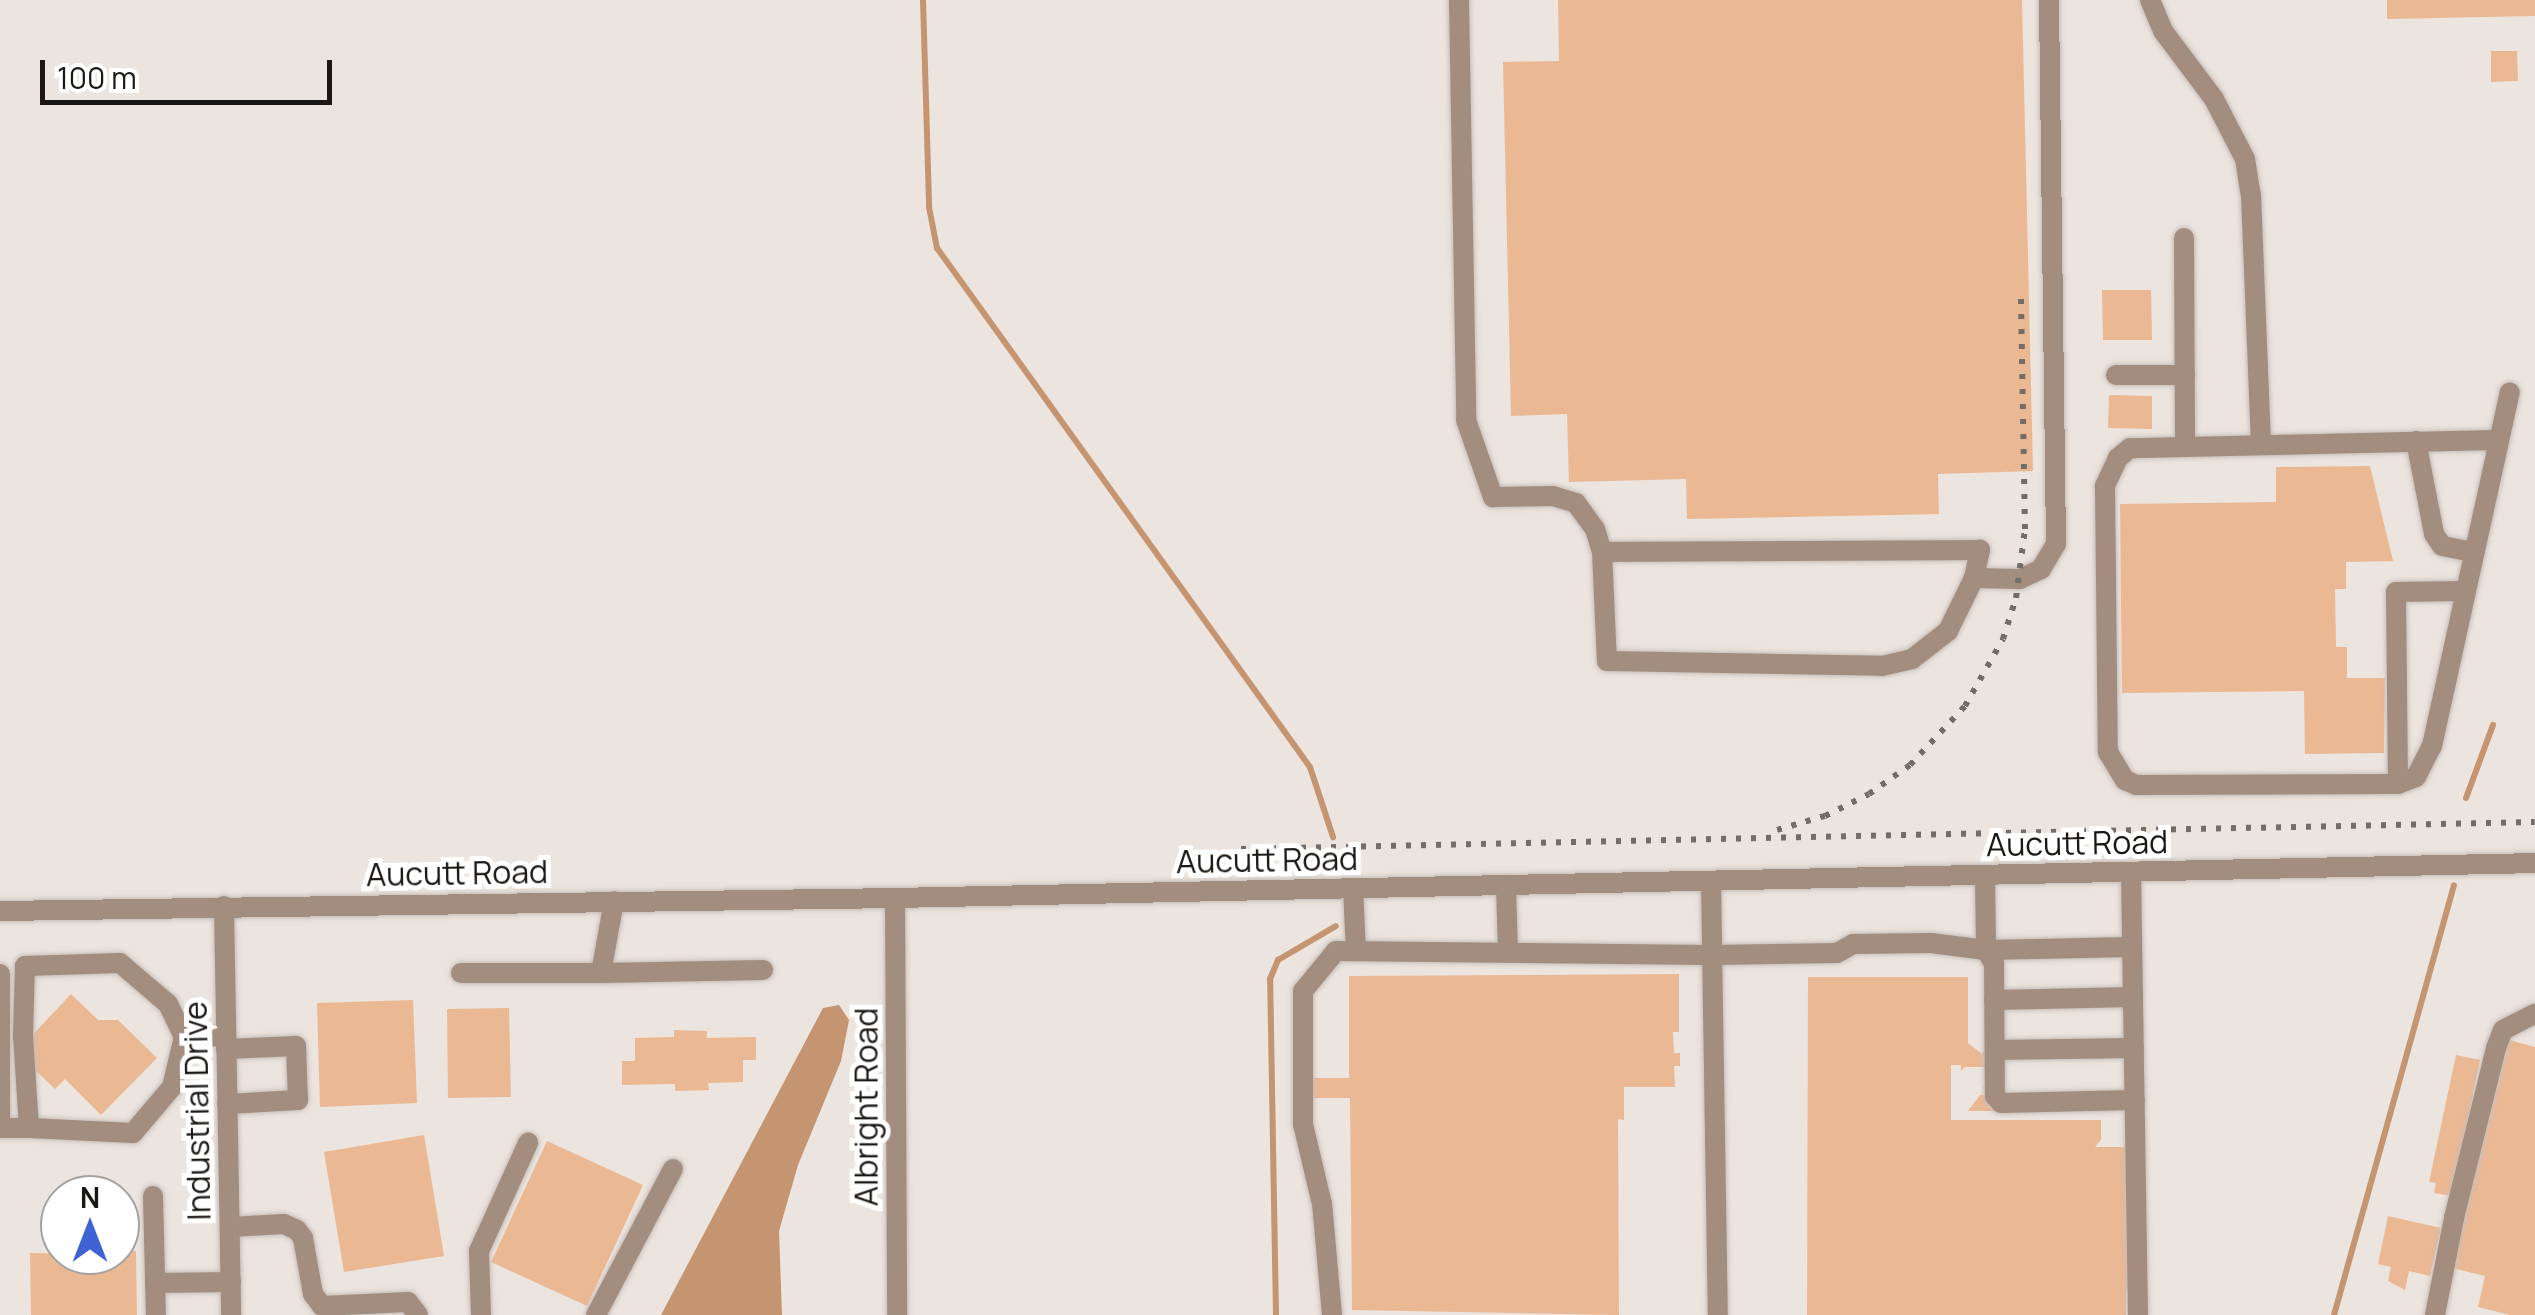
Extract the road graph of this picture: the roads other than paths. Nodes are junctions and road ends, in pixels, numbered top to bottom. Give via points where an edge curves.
1 (1459, 0) edge
2 (2048, 0) edge
3 (2150, 0) edge
4 (2184, 238) dead end
5 (2116, 374) dead end
6 (2185, 374) junction
7 (2510, 392) dead end
8 (2496, 440) junction
9 (2416, 441) junction
10 (2261, 443) junction
11 (2185, 446) junction
12 (1602, 552) junction
13 (2472, 552) junction
14 (1974, 578) junction
15 (2464, 591) junction
16 (2398, 784) junction
17 (2535, 863) edge
18 (2130, 872) junction
19 (1985, 876) junction
20 (1711, 881) junction
21 (1506, 885) junction
22 (1352, 888) junction
23 (895, 898) junction
24 (614, 902) junction
25 (224, 906) junction
26 (0, 911) edge
27 (2132, 947) junction
28 (1986, 950) junction
29 (1356, 951) junction
30 (1508, 952) junction
31 (1712, 954) junction
32 (763, 970) dead end
33 (461, 973) dead end
34 (601, 973) junction
35 (0, 974) edge
36 (2133, 997) junction
37 (1994, 1000) junction
38 (2535, 1014) edge
39 (184, 1037) junction
40 (226, 1043) junction
41 (2134, 1048) junction
42 (1995, 1050) junction
43 (2135, 1100) junction
44 (228, 1104) junction
45 (29, 1128) junction
46 (528, 1142) dead end
47 (674, 1170) dead end
48 (153, 1196) dead end
49 (230, 1227) junction
50 (231, 1282) junction
51 (156, 1283) junction
52 (156, 1315) edge
53 (232, 1315) edge
54 (418, 1315) edge
55 (481, 1315) edge
56 (596, 1315) edge
57 (897, 1315) edge
58 (1332, 1315) edge
59 (1718, 1315) edge
60 (2138, 1315) edge
61 (2435, 1315) edge

1 - 12 street via 1466,420 1493,497 1553,496 1576,503 1595,528
2 - 14 street via 2056,544 2041,569 2020,579
3 - 10 street via 2163,32 2214,99 2245,159
4 - 6 street
5 - 6 street
6 - 11 street
7 - 8 street
8 - 9 street
8 - 13 street
9 - 10 street
9 - 13 street via 2434,534 2442,546
10 - 11 street
11 - 16 street via 2130,448 2106,486 2108,752 2114,768 2136,785
12 - 14 street via 1950,547 1980,550
12 - 14 street via 1607,660 1649,664 1882,666 1912,659 1948,631
13 - 15 street
15 - 16 street via 2432,746 2416,777
15 - 16 street via 2396,592
17 - 18 street, Aucutt Road
18 - 19 street, Aucutt Road
18 - 27 street
19 - 20 street, Aucutt Road
19 - 28 street
20 - 21 street, Aucutt Road
20 - 31 street
21 - 22 street, Aucutt Road
21 - 30 street
22 - 23 street, Aucutt Road
22 - 29 street
23 - 24 street, Aucutt Road
23 - 57 street, Albright Road
24 - 25 street, Aucutt Road
24 - 34 street
25 - 26 street, Aucutt Road
25 - 40 street, Industrial Drive
27 - 28 street
27 - 36 street
28 - 31 street via 1853,944 1836,953
28 - 37 street via 1994,964
29 - 30 street
29 - 58 street via 1336,951 1303,991 1303,1124 1322,1204
30 - 31 street
31 - 59 street
32 - 34 street
33 - 34 street
35 - 45 street via 0,1128
36 - 37 street
36 - 41 street
37 - 42 street
38 - 61 street via 2504,1030 2496,1048
39 - 40 street
39 - 45 street via 172,1087 133,1133
39 - 45 street via 168,1004 120,963 25,966
40 - 44 street, Industrial Drive
40 - 44 street via 296,1046 298,1100
41 - 42 street
41 - 43 street
42 - 43 street via 1995,1096 2001,1103
43 - 60 street
44 - 49 street, Industrial Drive
46 - 55 street via 478,1251
47 - 56 street
48 - 51 street
49 - 50 street, Industrial Drive
49 - 54 street via 284,1224 298,1230 322,1306 408,1302
50 - 51 street
50 - 53 street, Industrial Drive
51 - 52 street

